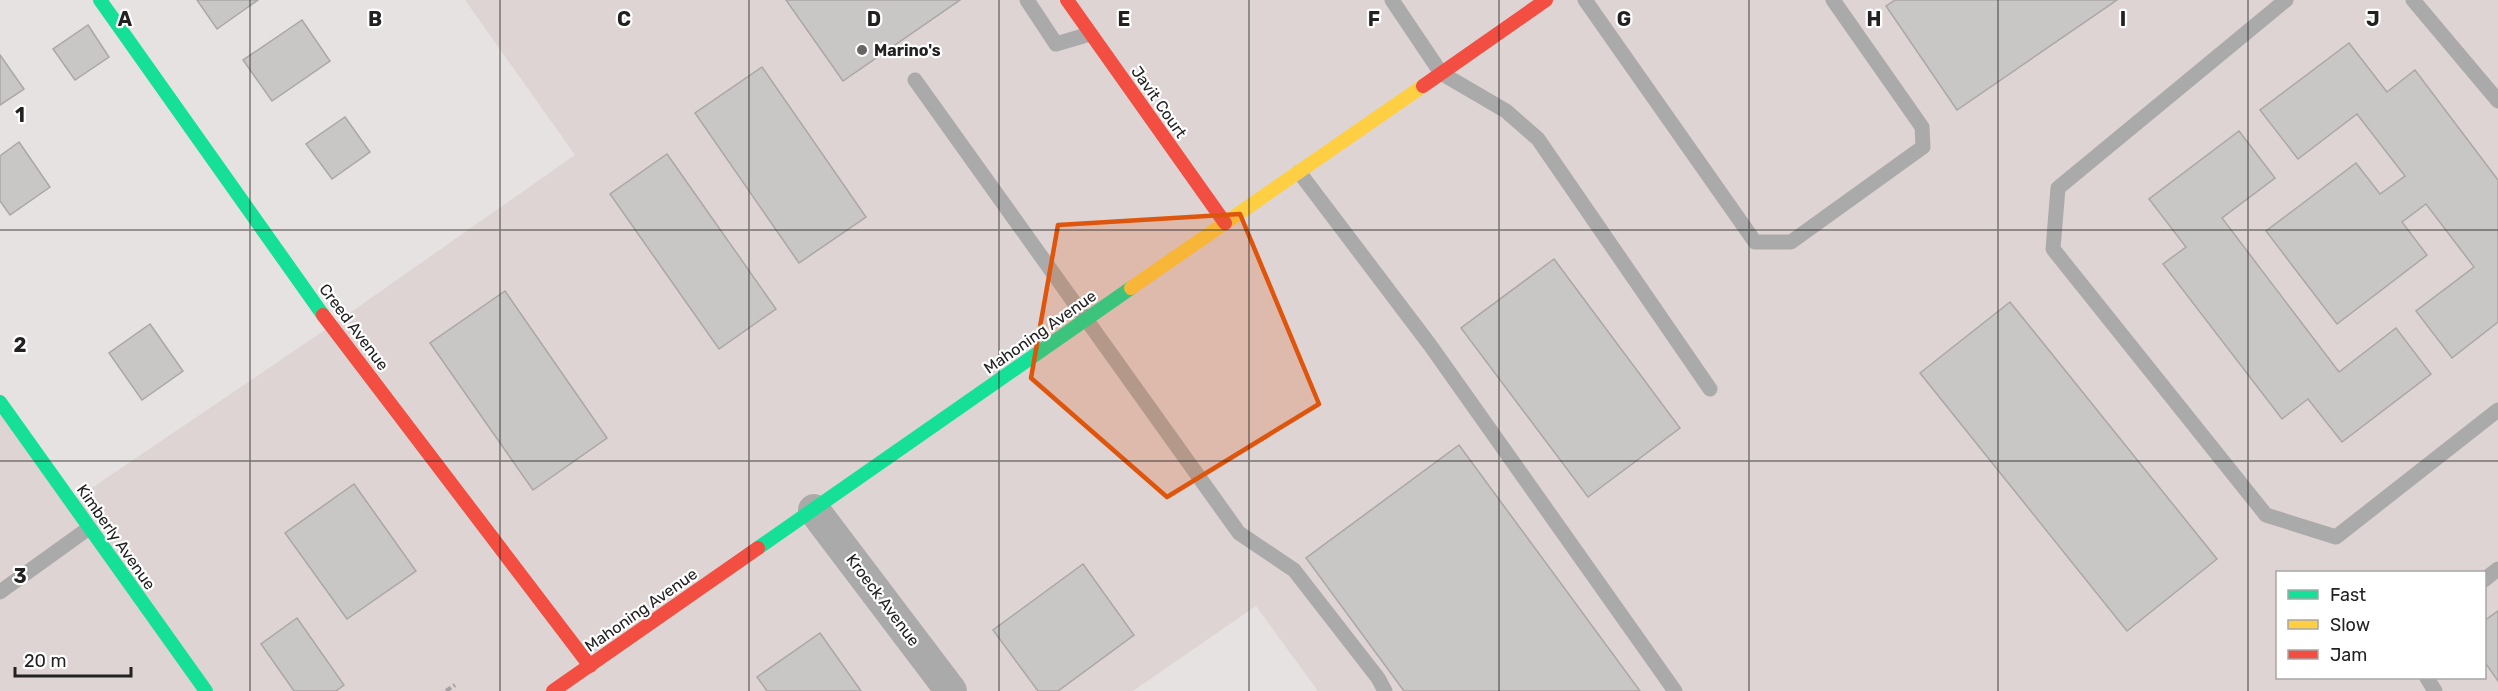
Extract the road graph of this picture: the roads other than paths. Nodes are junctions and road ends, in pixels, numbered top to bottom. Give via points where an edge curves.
1 (100, 0) edge
2 (1027, 0) edge
3 (1392, 0) edge
4 (1546, 0) edge
5 (1585, 0) edge
6 (1833, 0) edge
7 (2286, 0) edge
8 (2413, 0) edge
9 (1072, 2) edge
10 (1090, 33) junction
11 (1441, 73) junction
12 (915, 80) dead end
13 (2498, 101) edge
14 (1299, 172) junction
15 (1226, 223) junction
16 (1086, 320) junction
17 (1710, 389) dead end
18 (0, 402) edge
19 (2498, 410) edge
20 (814, 510) junction
21 (89, 528) junction
22 (2498, 569) edge
23 (2486, 578) edge
24 (0, 592) edge
25 (590, 666) junction
26 (206, 691) edge
27 (554, 691) edge
28 (951, 691) edge
29 (1385, 691) edge
30 (1675, 691) edge

1 - 25 street, Creed Avenue via 331,326
2 - 10 lane via 1056,44
3 - 11 lane
4 - 11 street, Mahoning Avenue
5 - 6 lane via 1755,242 1791,242 1923,147 1922,127
7 - 19 lane via 2058,188 2053,249 2266,515 2336,537
8 - 13 lane
9 - 10 street, Javit Court
10 - 15 street, Javit Court
11 - 14 street, Mahoning Avenue
11 - 17 lane via 1506,111 1538,139
12 - 16 lane
14 - 15 street, Mahoning Avenue
14 - 30 lane via 1430,345
15 - 16 street, Mahoning Avenue
16 - 20 street, Mahoning Avenue
16 - 29 lane via 1239,533 1294,570
18 - 21 street, Kimberly Avenue
20 - 25 street, Mahoning Avenue
20 - 28 street, Kroeck Avenue
21 - 24 lane
21 - 26 street, Kimberly Avenue
22 - 23 lane
25 - 27 street, Mahoning Avenue

